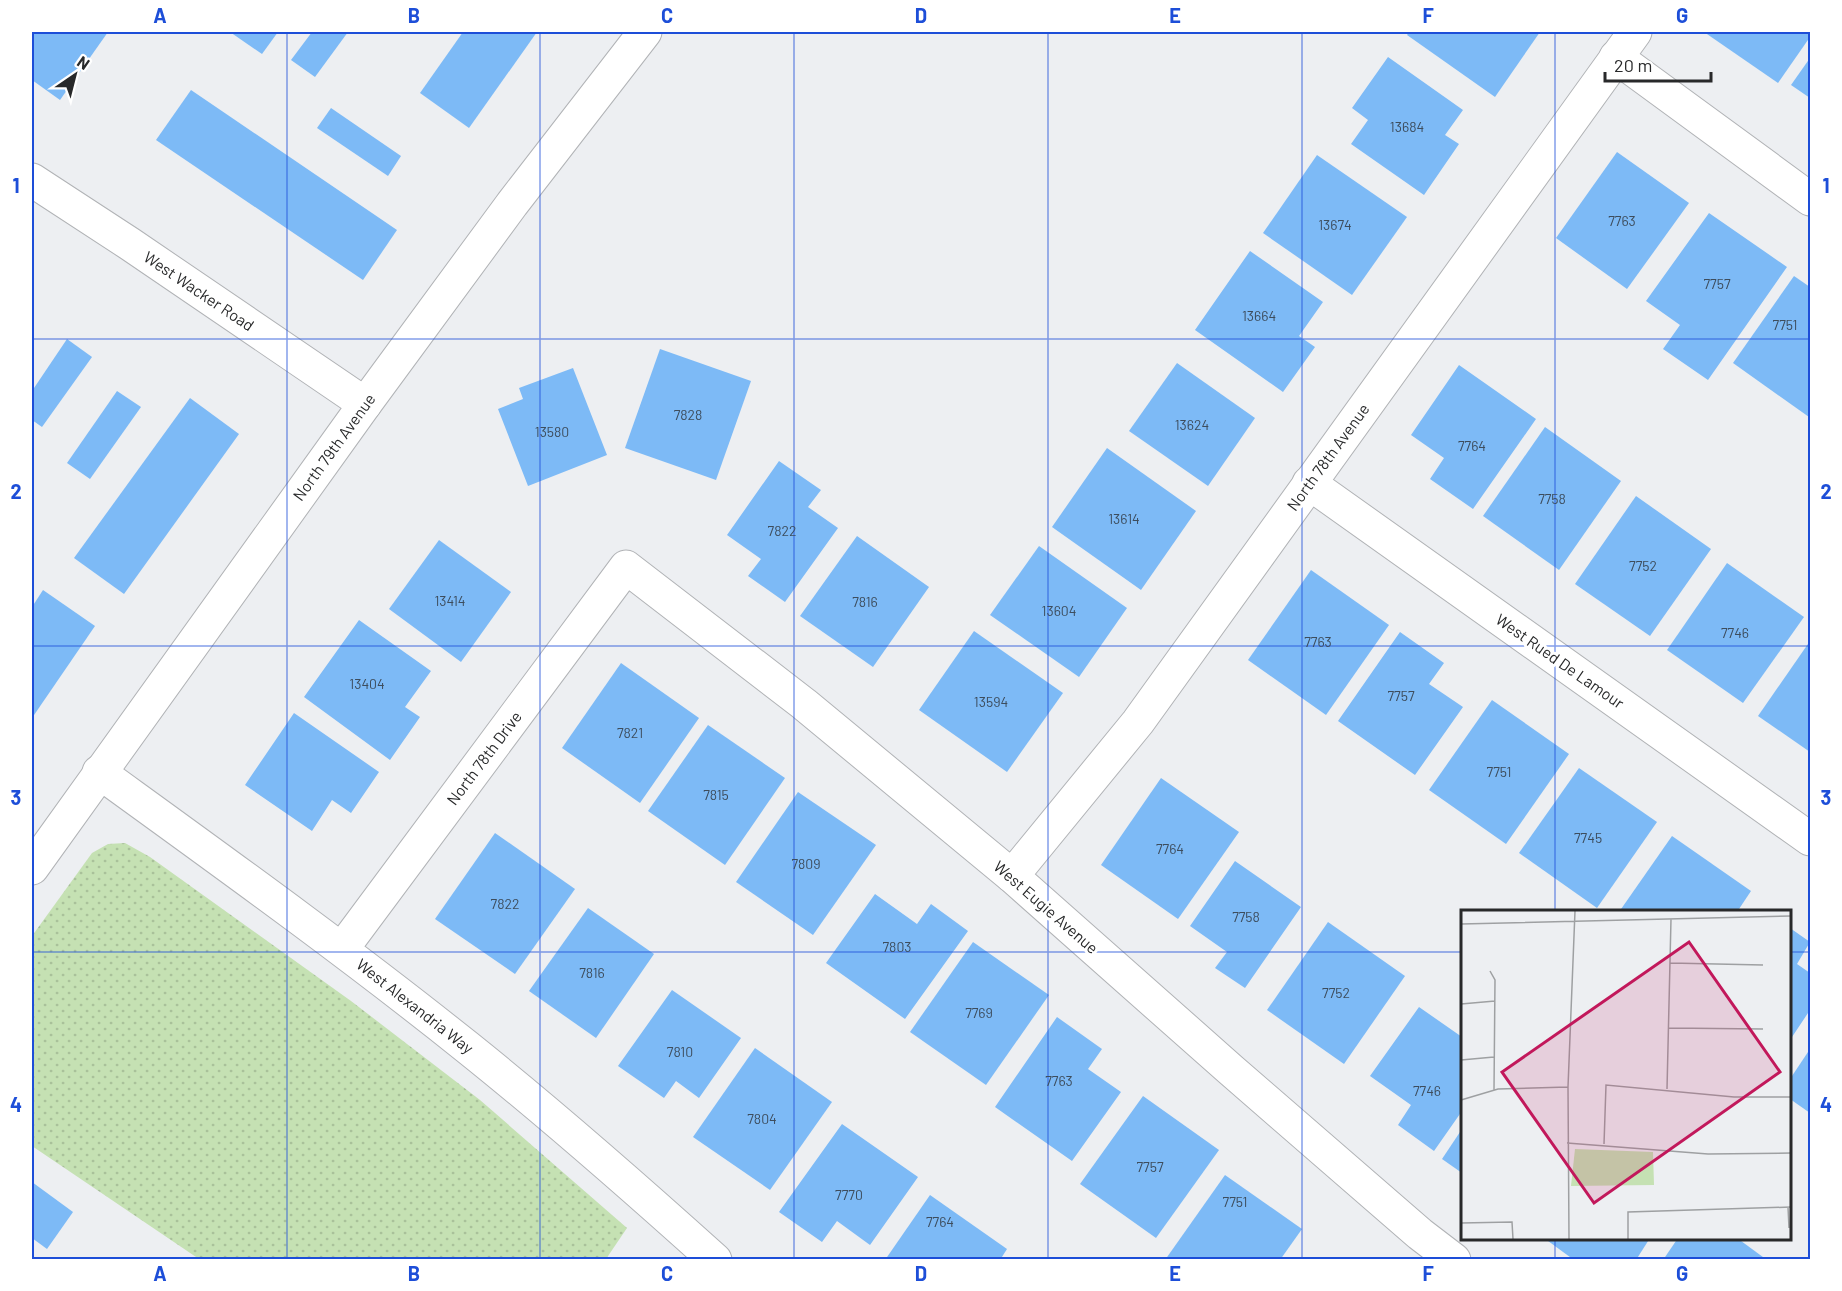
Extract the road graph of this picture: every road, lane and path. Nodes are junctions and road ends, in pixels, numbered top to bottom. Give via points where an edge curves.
1 (645, 32) edge
2 (1635, 32) edge
3 (1616, 57) junction
4 (32, 180) edge
5 (1810, 198) edge
6 (365, 404) junction
7 (1310, 483) junction
8 (626, 567) joint
9 (99, 772) junction
10 (1810, 838) edge
11 (32, 868) edge
12 (1012, 876) junction
13 (342, 950) junction
14 (715, 1260) edge
15 (1454, 1260) edge

1 - 6 street, North 79th Avenue
2 - 3 street, North 78th Avenue
3 - 5 street
3 - 7 street, North 78th Avenue
4 - 6 street, West Wacker Road
6 - 9 street, North 79th Avenue
7 - 10 street, West Rued De Lamour
7 - 12 street, North 78th Avenue via 1138,723
8 - 12 street, West Eugie Avenue via 804,704
8 - 13 street, North 78th Drive
9 - 11 street, North 79th Avenue
9 - 13 street, West Alexandria Way
12 - 15 street, West Eugie Avenue via 1410,1226
13 - 14 street, West Alexandria Way via 583,1143

